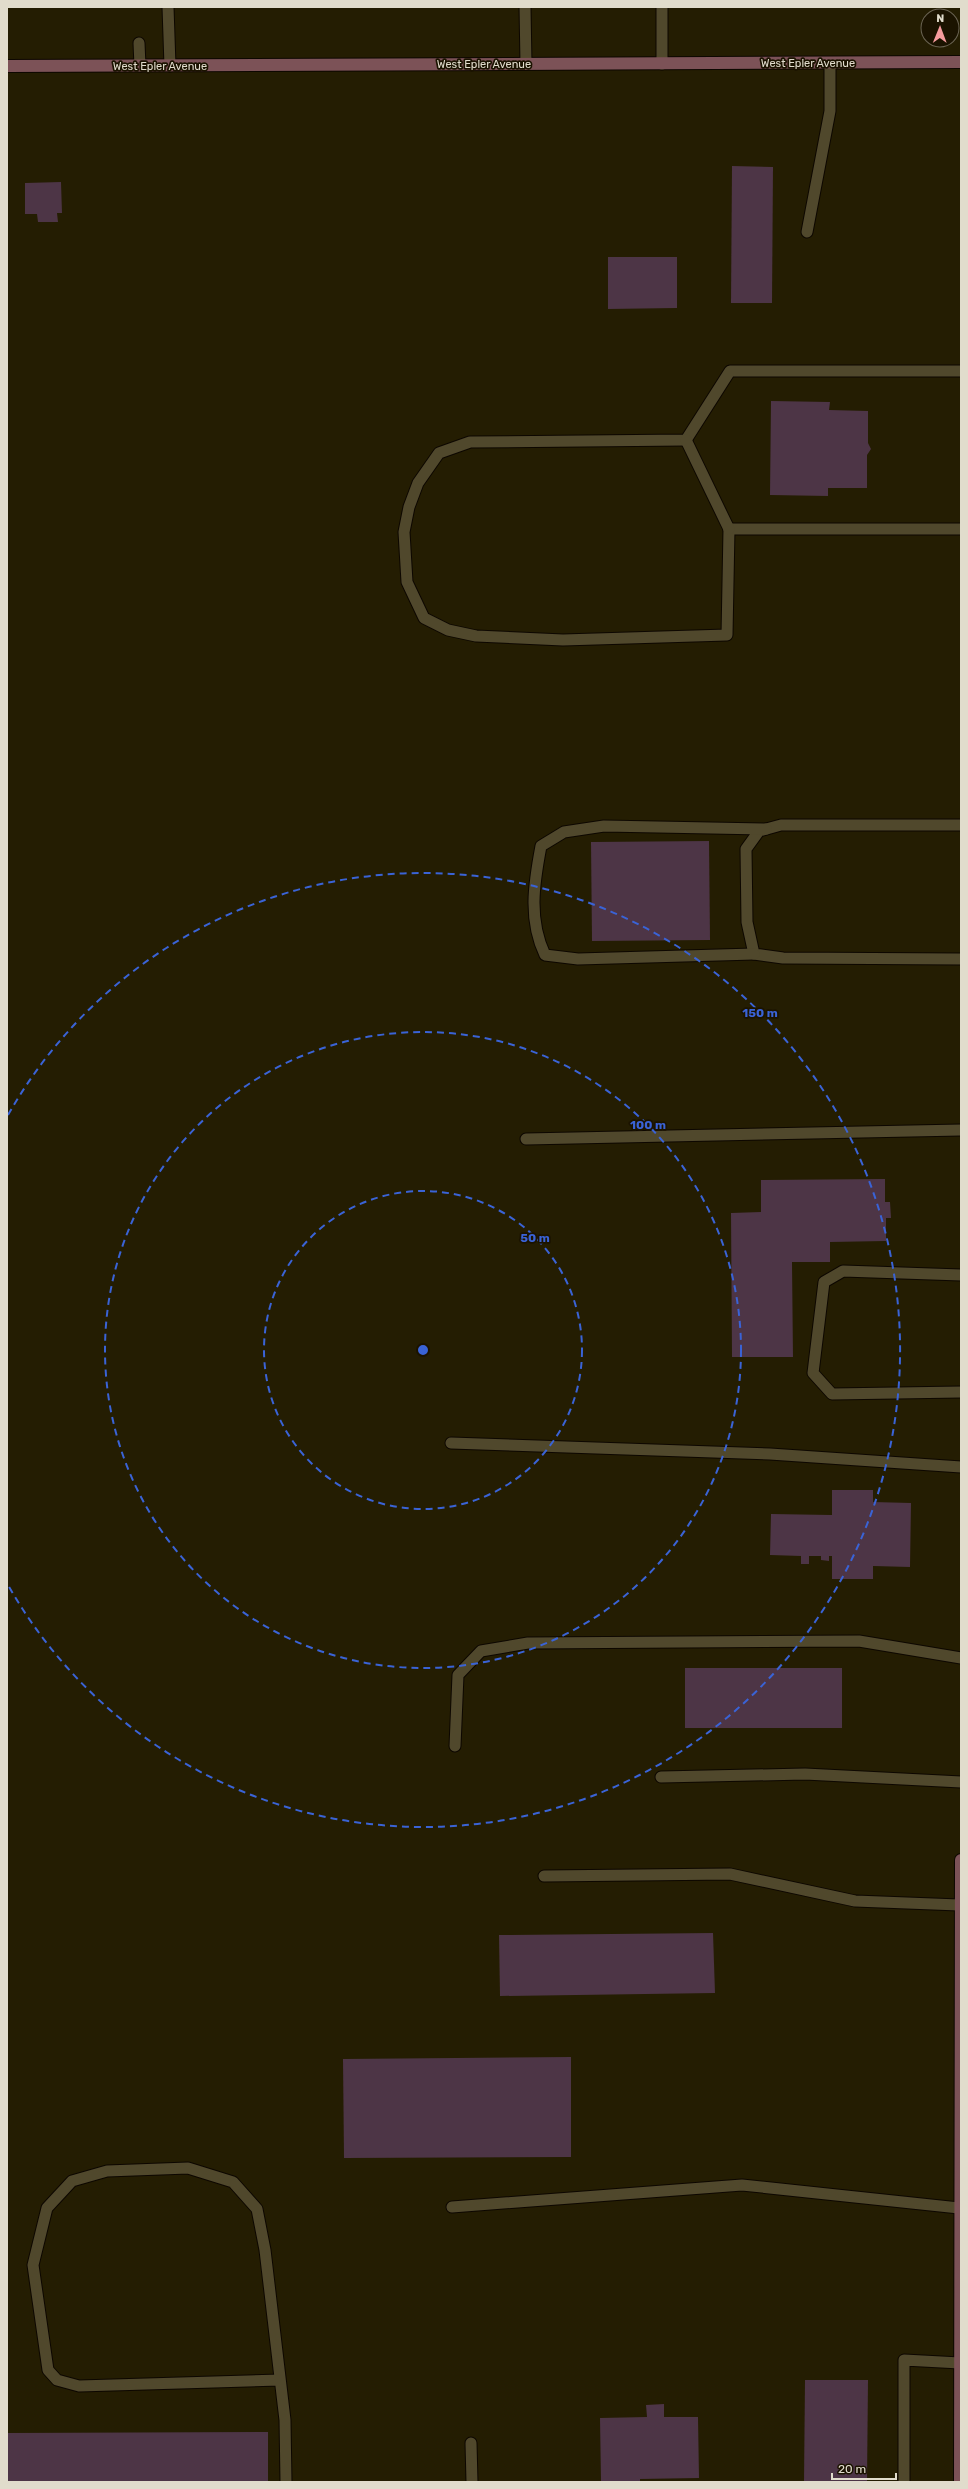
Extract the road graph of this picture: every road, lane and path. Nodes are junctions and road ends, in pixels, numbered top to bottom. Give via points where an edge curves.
1 (168, 7) edge
2 (525, 7) edge
3 (662, 7) edge
4 (139, 43) dead end
5 (961, 62) edge
6 (830, 63) junction
7 (526, 64) junction
8 (662, 64) junction
9 (7, 66) edge
10 (140, 66) junction
11 (170, 66) junction
12 (807, 232) dead end
13 (961, 371) edge
14 (686, 440) junction
15 (729, 529) junction
16 (961, 529) edge
17 (961, 825) edge
18 (766, 829) junction
19 (754, 954) junction
20 (961, 960) edge
21 (961, 1130) edge
22 (526, 1139) dead end
23 (961, 1275) edge
24 (961, 1392) edge
25 (451, 1443) dead end
26 (961, 1467) edge
27 (961, 1658) edge
28 (455, 1746) dead end
29 (661, 1777) dead end
30 (961, 1782) edge
31 (961, 1860) edge
32 (544, 1876) dead end
33 (959, 1905) junction
34 (960, 2184) edge
35 (452, 2207) dead end
36 (960, 2208) junction
37 (960, 2252) edge
38 (960, 2363) junction
39 (280, 2380) junction
40 (471, 2443) dead end
41 (286, 2482) edge
42 (472, 2482) edge
43 (904, 2482) edge
44 (960, 2482) edge

1 - 11 lane
2 - 7 lane
3 - 8 lane
4 - 10 lane
5 - 6 street, West Epler Avenue
6 - 8 street, West Epler Avenue
6 - 12 lane via 830,111
7 - 8 street, West Epler Avenue
7 - 11 street, West Epler Avenue
9 - 10 street, West Epler Avenue
10 - 11 street, West Epler Avenue
13 - 14 lane via 730,371
14 - 15 lane
14 - 15 lane via 470,442 439,453 418,483 409,507 404,532 406,582 424,618 448,630 476,636 563,640 727,635
15 - 16 lane
17 - 18 lane via 781,825
18 - 19 lane via 759,831 746,849 747,922
18 - 19 lane via 604,826 564,832 541,846 535,876 533,911 538,940 545,955 578,959
19 - 20 lane via 782,958
21 - 22 lane
23 - 24 lane via 843,1271 824,1282 814,1373 832,1394
25 - 26 lane via 770,1454
27 - 28 lane via 859,1641 528,1643 481,1651 458,1675
29 - 30 lane via 805,1774
31 - 33 street
32 - 33 lane via 730,1874 855,1901
33 - 34 street
34 - 36 street
35 - 36 lane via 742,2185
36 - 37 street
37 - 38 street
38 - 43 lane via 904,2360
38 - 44 street
39 - 39 lane via 265,2250 257,2209 233,2182 188,2168 107,2171 72,2181 47,2208 33,2265 48,2370 57,2380 79,2386
39 - 41 lane via 285,2420
40 - 42 lane

